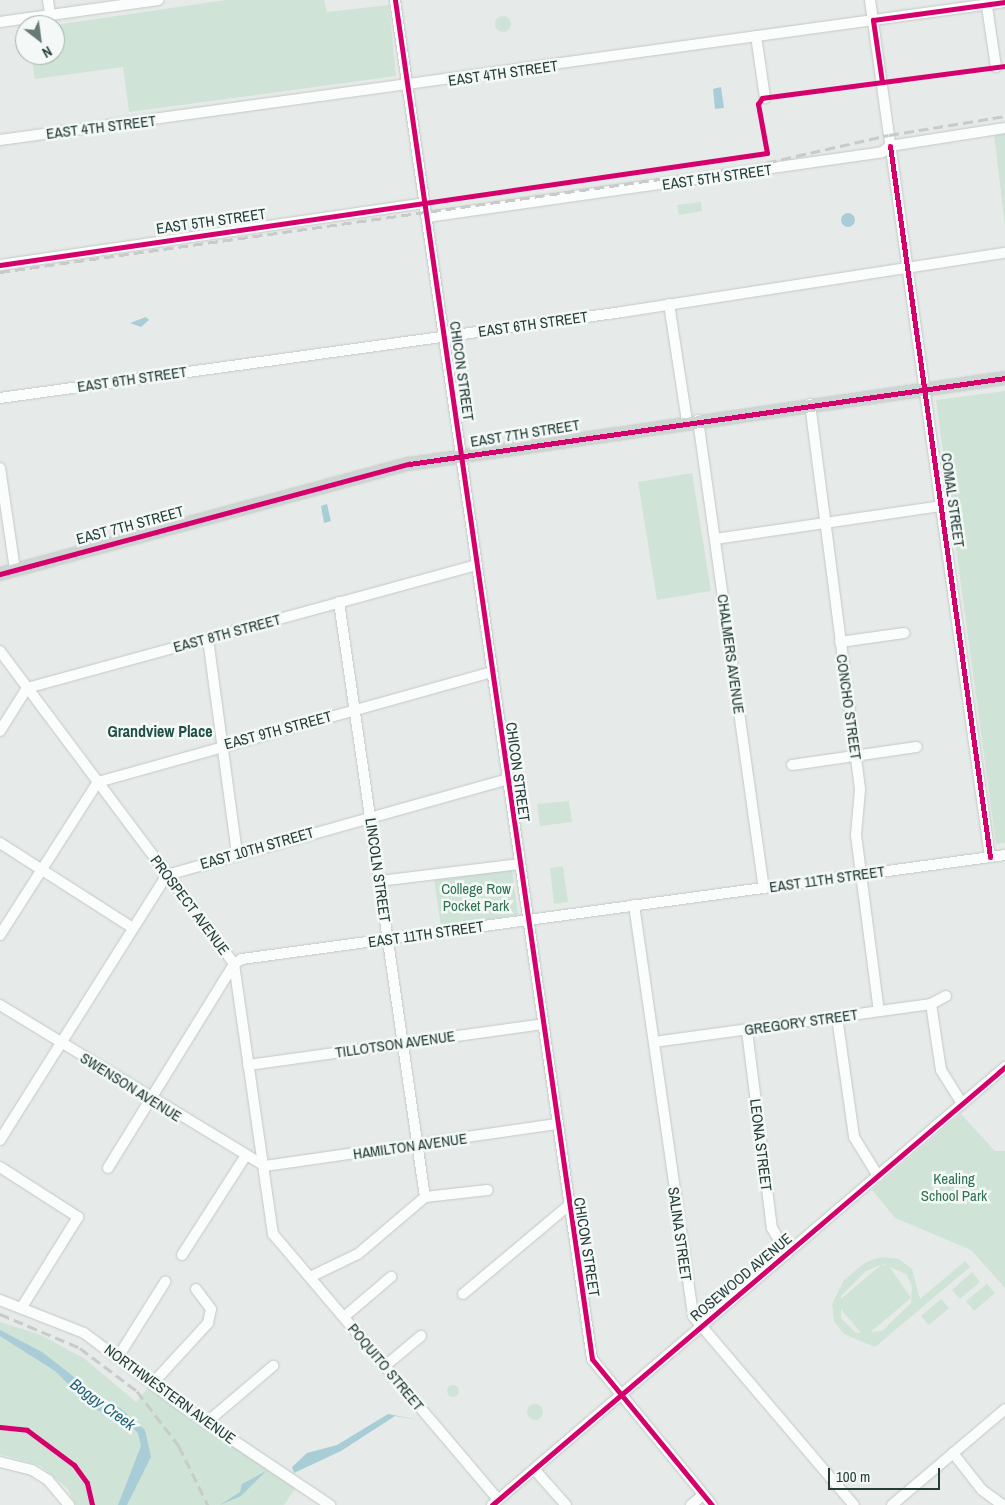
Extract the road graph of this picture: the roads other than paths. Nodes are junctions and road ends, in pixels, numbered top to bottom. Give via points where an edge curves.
1 (48, 0) edge
2 (158, 0) edge
3 (395, 0) edge
4 (870, 0) edge
5 (1005, 2) edge
6 (987, 3) edge
7 (50, 14) junction
8 (873, 20) junction
9 (0, 22) edge
10 (756, 36) junction
11 (996, 67) dead end
12 (408, 87) junction
13 (765, 98) dead end
14 (1005, 128) edge
15 (0, 140) edge
16 (890, 146) junction
17 (425, 203) junction
18 (427, 217) junction
19 (1005, 253) edge
20 (0, 265) edge
21 (908, 267) junction
22 (670, 304) junction
23 (444, 334) junction
24 (1005, 378) edge
25 (924, 387) junction
26 (0, 398) edge
27 (810, 404) junction
28 (693, 421) junction
29 (462, 455) junction
30 (0, 468) edge
31 (941, 506) junction
32 (4, 517) edge
33 (824, 523) junction
34 (715, 539) junction
35 (476, 565) junction
36 (15, 570) junction
37 (0, 574) edge
38 (339, 602) junction
39 (904, 633) dead end
40 (208, 639) junction
41 (840, 642) junction
42 (0, 652) edge
43 (491, 672) junction
44 (27, 688) junction
45 (355, 708) junction
46 (0, 731) edge
47 (222, 745) junction
48 (917, 747) dead end
49 (856, 756) junction
50 (792, 765) dead end
51 (506, 780) junction
52 (98, 782) junction
53 (370, 816) junction
54 (0, 844) edge
55 (237, 854) junction
56 (1005, 855) edge
57 (990, 857) junction
58 (518, 864) junction
59 (42, 870) junction
60 (167, 874) junction
61 (860, 875) junction
62 (379, 881) junction
63 (764, 888) junction
64 (634, 905) junction
65 (527, 920) junction
66 (130, 926) junction
67 (0, 935) edge
68 (388, 939) junction
69 (234, 964) junction
70 (946, 996) dead end
71 (0, 1004) edge
72 (932, 1004) junction
73 (879, 1011) junction
74 (837, 1017) junction
75 (542, 1024) junction
76 (746, 1031) junction
77 (654, 1042) junction
78 (60, 1043) junction
79 (403, 1043) junction
80 (248, 1065) junction
81 (1005, 1068) edge
82 (151, 1099) junction
83 (962, 1104) junction
84 (555, 1124) junction
85 (0, 1140) edge
86 (420, 1146) junction
87 (245, 1157) junction
88 (264, 1166) junction
89 (0, 1167) edge
90 (108, 1168) dead end
91 (878, 1176) junction
92 (488, 1190) dead end
93 (425, 1197) junction
94 (568, 1206) junction
95 (273, 1234) joint
96 (787, 1254) junction
97 (182, 1255) dead end
98 (310, 1277) junction
99 (391, 1277) dead end
100 (165, 1282) dead end
101 (196, 1288) dead end
102 (463, 1294) dead end
103 (0, 1300) edge
104 (22, 1307) junction
105 (344, 1317) junction
106 (702, 1326) junction
107 (421, 1336) dead end
108 (118, 1356) junction
109 (273, 1366) dead end
110 (385, 1366) junction
111 (152, 1384) junction
112 (618, 1397) junction
113 (1005, 1408) edge
114 (207, 1422) junction
115 (953, 1453) junction
116 (0, 1462) edge
117 (534, 1469) junction
118 (703, 1495) junction
119 (495, 1502) edge
120 (69, 1505) edge
121 (330, 1505) edge
122 (566, 1505) edge
123 (691, 1505) edge
124 (712, 1505) edge
125 (854, 1505) edge
126 (892, 1505) edge
127 (1003, 1505) edge

1 - 7 street
2 - 7 street
3 - 12 street, CHICON STREET
4 - 8 street, COMAL STREET
5 - 6 street, EAST 4TH STREET
6 - 8 street, EAST 4TH STREET
6 - 11 street
7 - 9 street
8 - 10 street, EAST 4TH STREET
8 - 16 street, COMAL STREET
10 - 12 street, EAST 4TH STREET
10 - 13 street
12 - 15 street, EAST 4TH STREET
12 - 17 street, CHICON STREET
14 - 16 street, EAST 5TH STREET
16 - 18 street, EAST 5TH STREET via 882,152 743,174
16 - 21 street, COMAL STREET
17 - 18 street, CHICON STREET
17 - 20 street, EAST 5TH STREET
18 - 23 street, CHICON STREET
19 - 21 street, EAST 6TH STREET
21 - 22 street, EAST 6TH STREET
21 - 25 street, COMAL STREET
22 - 23 street, EAST 6TH STREET
22 - 28 street, CHALMERS AVENUE
23 - 26 street, EAST 6TH STREET
23 - 29 street, CHICON STREET
24 - 25 main road, EAST 7TH STREET
25 - 27 main road, EAST 7TH STREET
25 - 31 street, COMAL STREET
27 - 28 main road, EAST 7TH STREET
27 - 33 street, CONCHO STREET
28 - 29 main road, EAST 7TH STREET
28 - 34 street, CHALMERS AVENUE
29 - 35 street, CHICON STREET
29 - 36 main road, EAST 7TH STREET via 379,471
30 - 32 street
31 - 33 street
31 - 57 street, COMAL STREET
32 - 36 street
33 - 34 street
33 - 41 street, CONCHO STREET
34 - 63 street, CHALMERS AVENUE
35 - 38 street, EAST 8TH STREET
35 - 43 street, CHICON STREET
36 - 37 main road, EAST 7TH STREET
38 - 40 street, EAST 8TH STREET
38 - 45 street, LINCOLN STREET
39 - 41 street
40 - 44 street, EAST 8TH STREET
40 - 47 street
41 - 49 street, CONCHO STREET
42 - 44 street, PROSPECT AVENUE
43 - 45 street, EAST 9TH STREET
43 - 51 street, CHICON STREET
44 - 46 street
44 - 52 street, PROSPECT AVENUE
45 - 47 street, EAST 9TH STREET
45 - 53 street, LINCOLN STREET
47 - 52 street, EAST 9TH STREET
47 - 55 street
48 - 49 street
49 - 50 street
49 - 61 street, CONCHO STREET
51 - 53 street, EAST 10TH STREET
51 - 58 street, CHICON STREET
52 - 59 street
52 - 60 street, PROSPECT AVENUE
53 - 55 street, EAST 10TH STREET
53 - 62 street, LINCOLN STREET
54 - 59 street
55 - 60 street, EAST 10TH STREET
56 - 57 street, EAST 11TH STREET
57 - 61 street, EAST 11TH STREET
58 - 62 street
58 - 65 street, CHICON STREET
59 - 66 street
59 - 67 street
60 - 66 street
60 - 69 street, PROSPECT AVENUE
61 - 63 street, EAST 11TH STREET
61 - 73 street, CONCHO STREET
62 - 68 street, LINCOLN STREET
63 - 64 street, EAST 11TH STREET
64 - 65 street, EAST 11TH STREET
64 - 77 street, SALINA STREET
65 - 68 street, EAST 11TH STREET
65 - 75 street, CHICON STREET
66 - 78 street
68 - 69 street, EAST 11TH STREET via 242,959
68 - 79 street, LINCOLN STREET
69 - 80 street, PROSPECT AVENUE
69 - 82 street
70 - 72 street, GREGORY STREET
71 - 78 street, SWENSON AVENUE
72 - 73 street, GREGORY STREET
72 - 83 street via 941,1070
73 - 74 street, GREGORY STREET
74 - 76 street, GREGORY STREET
74 - 91 street via 854,1137
75 - 79 street, TILLOTSON AVENUE
75 - 84 street, CHICON STREET
76 - 77 street, GREGORY STREET
76 - 96 street, LEONA STREET via 772,1228
77 - 106 street, SALINA STREET via 690,1304
78 - 82 street, SWENSON AVENUE
78 - 85 street
79 - 80 street, TILLOTSON AVENUE
79 - 86 street, LINCOLN STREET
80 - 88 street, PROSPECT AVENUE
81 - 83 street, ROSEWOOD AVENUE
82 - 87 street, SWENSON AVENUE
82 - 90 street
83 - 91 street, ROSEWOOD AVENUE
84 - 86 street, HAMILTON AVENUE
84 - 94 street, CHICON STREET
86 - 88 street, HAMILTON AVENUE
86 - 93 street, LINCOLN STREET
87 - 88 street, SWENSON AVENUE
87 - 97 street
88 - 95 street, PROSPECT AVENUE
89 - 104 street via 78,1217
91 - 96 street, ROSEWOOD AVENUE
92 - 93 street
93 - 98 street via 358,1254
94 - 102 street
94 - 112 street, CHICON STREET via 592,1359
95 - 98 street, POQUITO STREET
96 - 106 street, ROSEWOOD AVENUE
98 - 105 street, POQUITO STREET
99 - 105 street
100 - 108 street
101 - 111 street via 211,1308 208,1323
103 - 104 street, NORTHWESTERN AVENUE
104 - 108 street, NORTHWESTERN AVENUE via 84,1333
105 - 110 street, POQUITO STREET
106 - 112 street, ROSEWOOD AVENUE
106 - 125 street, SALINA STREET
107 - 110 street
108 - 111 street, NORTHWESTERN AVENUE
109 - 114 street
110 - 119 street, POQUITO STREET
111 - 114 street, NORTHWESTERN AVENUE
112 - 117 street, ROSEWOOD AVENUE
112 - 118 street, CHICON STREET
113 - 115 street
114 - 121 street, NORTHWESTERN AVENUE
115 - 126 street
115 - 127 street via 982,1490
116 - 120 street via 32,1470 48,1480
117 - 119 street, ROSEWOOD AVENUE
117 - 122 street
118 - 123 street
118 - 124 street, CHICON STREET

